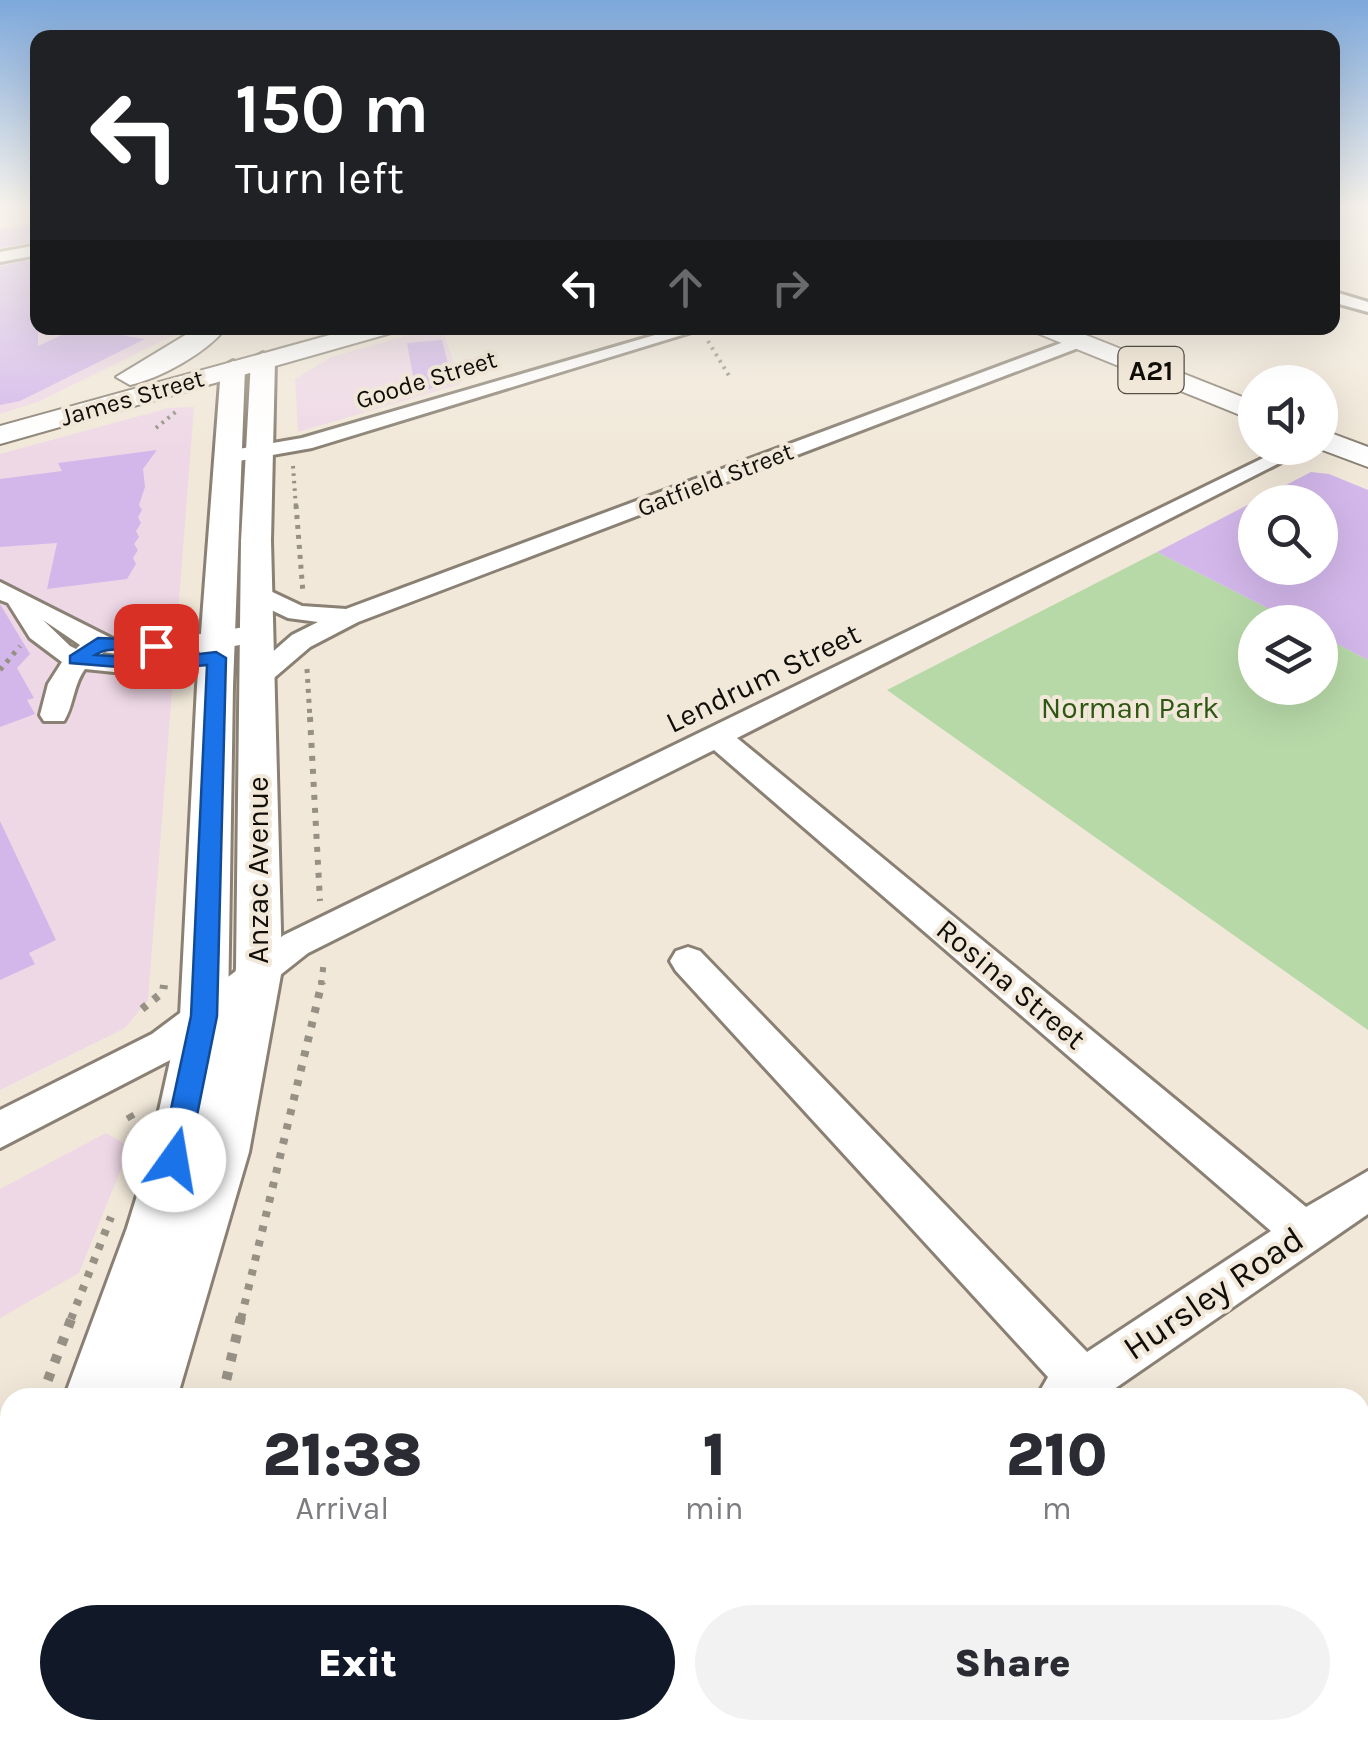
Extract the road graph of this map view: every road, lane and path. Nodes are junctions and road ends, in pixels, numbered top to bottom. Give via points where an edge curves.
1 (1340, 298) edge
2 (1368, 307) edge
3 (203, 335) edge
4 (299, 335) edge
5 (328, 335) edge
6 (690, 335) edge
7 (703, 335) edge
8 (1065, 335) edge
9 (1080, 341) junction
10 (252, 345) edge
11 (731, 379) dead end
12 (104, 398) junction
13 (232, 402) junction
14 (1238, 405) edge
15 (180, 408) dead end
16 (0, 420) edge
17 (156, 428) dead end
18 (0, 435) edge
19 (1338, 446) edge
20 (259, 452) junction
21 (227, 457) junction
22 (1368, 458) edge
23 (292, 462) dead end
24 (1265, 465) edge
25 (257, 594) junction
26 (10, 596) edge
27 (82, 596) dead end
28 (304, 605) dead end
29 (349, 617) junction
30 (45, 623) junction
31 (87, 652) junction
32 (241, 652) junction
33 (306, 658) dead end
34 (54, 714) dead end
35 (717, 737) junction
36 (320, 901) dead end
37 (323, 949) dead end
38 (688, 961) dead end
39 (259, 969) junction
40 (204, 1016) junction
41 (129, 1114) dead end
42 (0, 1130) edge
43 (142, 1137) dead end
44 (1368, 1190) edge
45 (113, 1211) dead end
46 (1304, 1232) junction
47 (45, 1388) edge
48 (98, 1388) edge
49 (149, 1388) edge
50 (224, 1388) edge
51 (1069, 1388) edge
52 (1074, 1388) edge

1 - 2 street
3 - 12 highway
4 - 10 highway
5 - 10 highway
6 - 20 street, Goode Street
7 - 11 path
8 - 9 highway, A21
9 - 14 highway, A21
9 - 29 street, Gatfield Street
10 - 12 highway, James Street
10 - 13 main road, Anzac Avenue
10 - 20 main road, Anzac Avenue
12 - 13 highway via 189,394
12 - 16 highway, James Street
12 - 18 highway, James Street
13 - 21 main road, Anzac Avenue
15 - 17 path
19 - 22 highway
20 - 21 street, Goode Street
20 - 25 main road, Anzac Avenue
21 - 32 main road, Anzac Avenue
23 - 28 path
24 - 35 street, Lendrum Street
25 - 29 street, Gatfield Street via 297,613
25 - 32 main road, Anzac Avenue
26 - 30 street
27 - 30 street
29 - 32 street, Gatfield Street via 301,640
30 - 31 street via 52,649
31 - 32 street via 137,665
31 - 34 street via 59,684
32 - 39 main road, Anzac Avenue
32 - 40 main road, Anzac Avenue
33 - 36 path
35 - 39 street, Lendrum Street via 382,900
35 - 46 street, Rosina Street
37 - 50 path via 324,972
38 - 51 street
39 - 40 street, Lendrum Street
39 - 49 main road, Anzac Avenue via 223,1152
40 - 42 street, Lendrum Street via 148,1056
40 - 48 main road, Anzac Avenue via 160,1211
41 - 43 path
44 - 46 street, Hursley Road
45 - 47 path
46 - 52 street, Hursley Road

